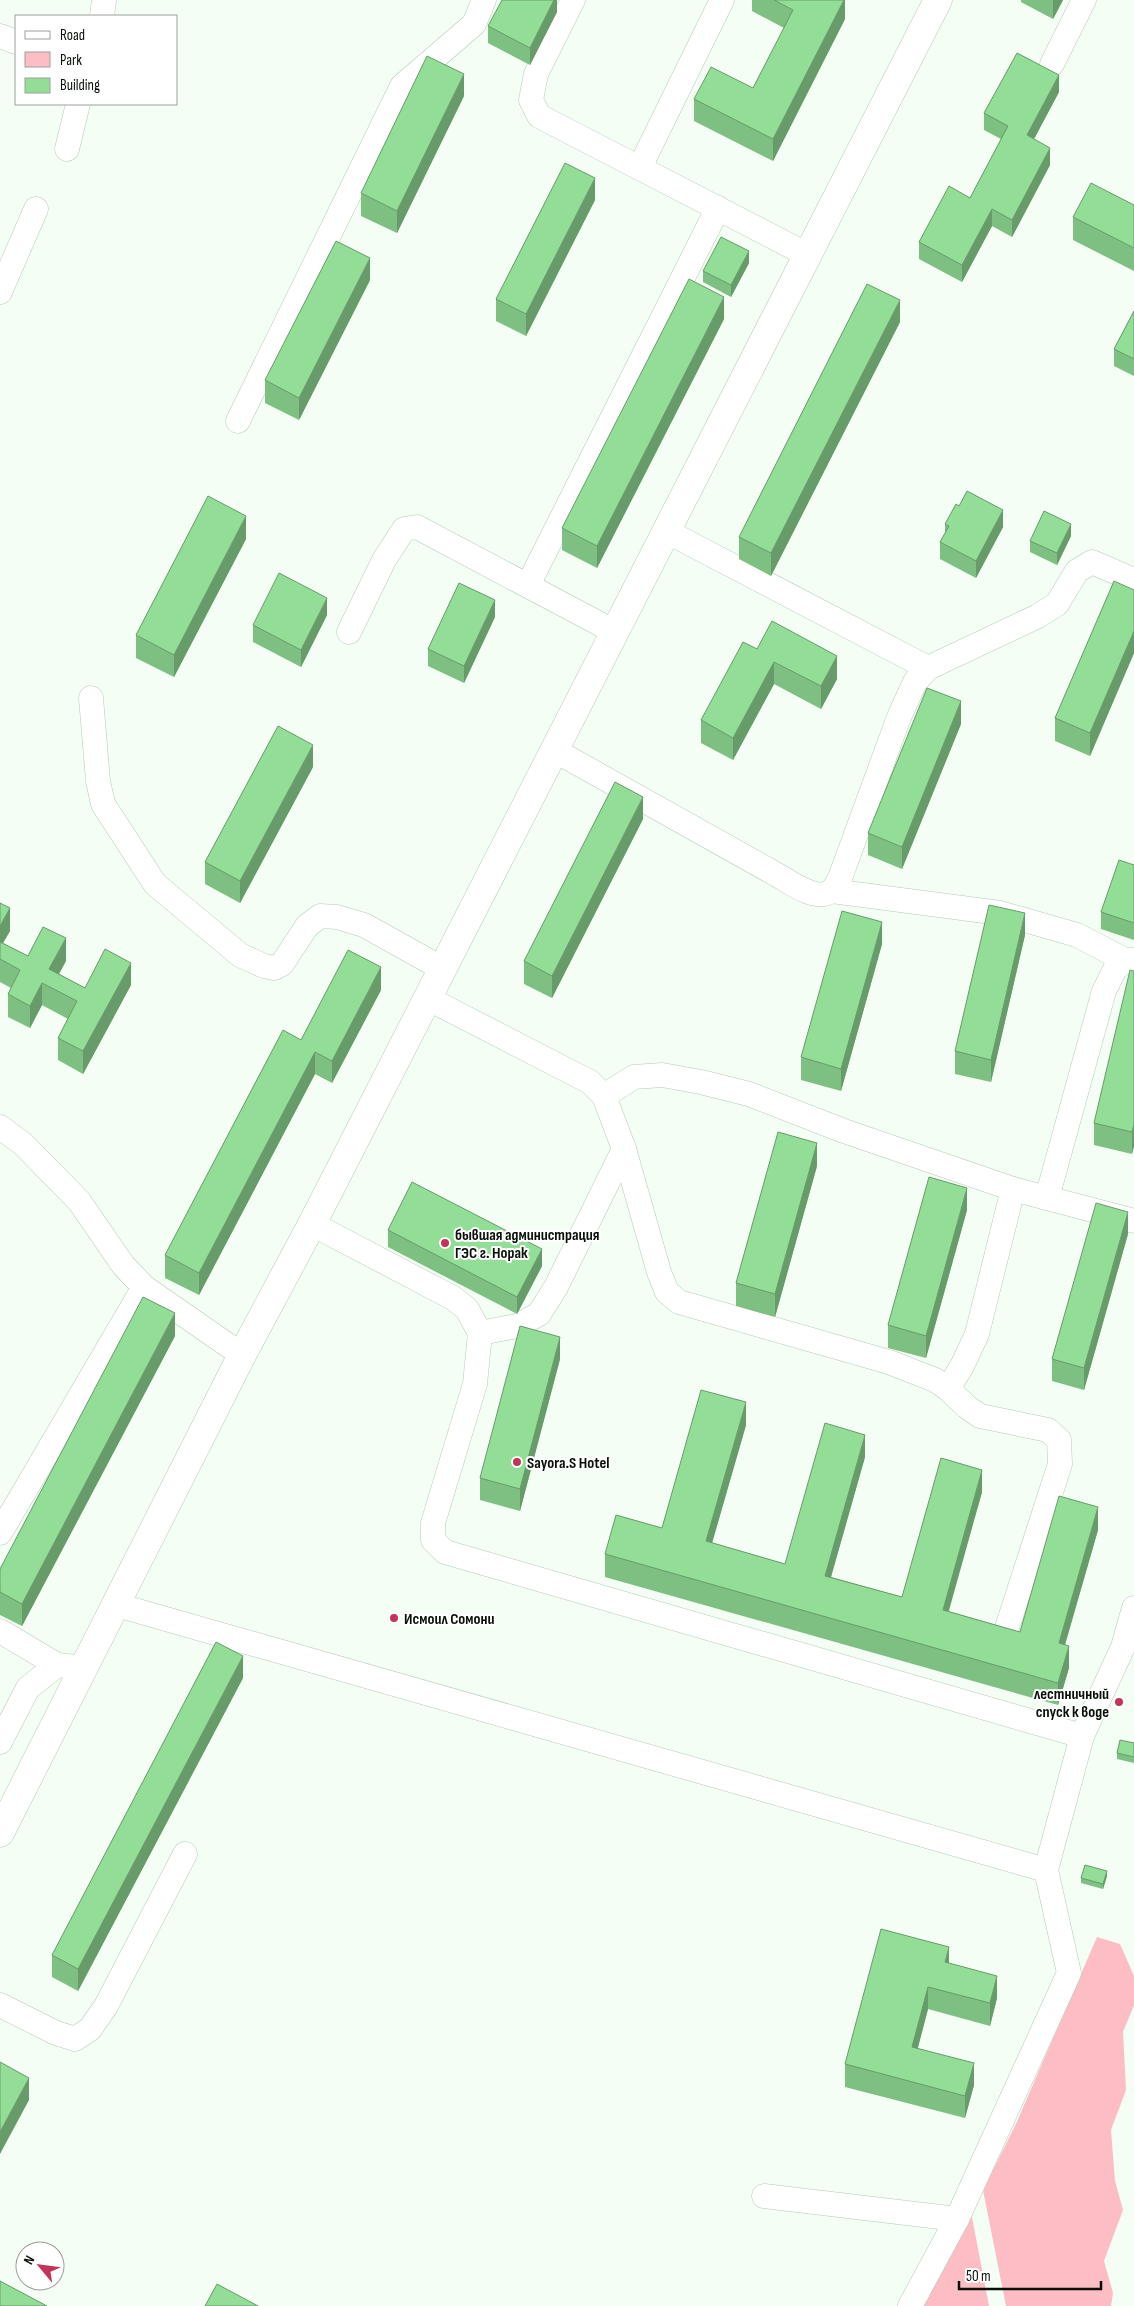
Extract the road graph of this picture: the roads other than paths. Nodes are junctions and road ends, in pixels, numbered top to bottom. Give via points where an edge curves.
1 (104, 0) edge
2 (484, 0) edge
3 (573, 0) edge
4 (722, 0) edge
5 (938, 0) edge
6 (1084, 0) edge
7 (102, 15) edge
8 (0, 36) edge
9 (15, 42) edge
10 (1052, 64) dead end
11 (78, 105) edge
12 (67, 149) dead end
13 (640, 167) junction
14 (718, 208) junction
15 (36, 209) dead end
16 (808, 254) junction
17 (0, 292) edge
18 (238, 421) dead end
19 (666, 531) junction
20 (1134, 580) edge
21 (528, 586) junction
22 (350, 632) dead end
23 (615, 632) junction
24 (928, 668) junction
25 (91, 698) dead end
26 (554, 750) junction
27 (832, 891) junction
28 (1130, 960) edge
29 (443, 969) junction
30 (427, 998) junction
31 (604, 1096) junction
32 (0, 1127) edge
33 (624, 1149) junction
34 (1013, 1189) junction
35 (1047, 1198) junction
36 (1134, 1221) edge
37 (312, 1224) junction
38 (144, 1287) junction
39 (480, 1333) junction
40 (242, 1355) junction
41 (948, 1389) junction
42 (0, 1533) edge
43 (117, 1606) junction
44 (1134, 1608) edge
45 (0, 1631) edge
46 (1004, 1637) edge
47 (57, 1665) junction
48 (84, 1668) junction
49 (1082, 1736) junction
50 (0, 1742) edge
51 (0, 1833) edge
52 (185, 1854) dead end
53 (1046, 1870) junction
54 (0, 2005) edge
55 (764, 2196) dead end
56 (957, 2219) junction
57 (910, 2306) edge

1 - 7 street
2 - 18 street via 474,24 402,86
3 - 13 street via 536,74 531,100 539,116
4 - 13 street
5 - 16 main road
6 - 10 street
8 - 9 street
11 - 12 street
13 - 14 street
14 - 16 street
14 - 21 street
15 - 17 street
16 - 19 main road
19 - 23 main road
19 - 24 street
20 - 24 street via 1092,562 1077,571 1057,604
21 - 22 street via 417,527 404,529 384,560
21 - 23 street
23 - 26 main road
24 - 27 street via 915,682 899,717 840,878
25 - 29 street via 103,804 155,884 240,955 274,968 282,964 307,926 320,916 337,916 364,925
26 - 27 street via 804,890 821,895
26 - 29 main road
27 - 28 street via 1000,913 1077,935
28 - 35 street via 1115,969 1104,991
29 - 30 main road
30 - 31 street via 590,1082
30 - 37 main road
31 - 33 street
31 - 34 street via 634,1077 662,1075 701,1082 749,1094 844,1131
32 - 38 street via 23,1144 79,1201 124,1265
33 - 39 street via 556,1287 539,1314 518,1326
33 - 41 street via 659,1272 667,1292 679,1302 889,1362 935,1380
34 - 35 street
34 - 41 street via 977,1334
35 - 36 street
37 - 39 street via 453,1298 467,1309
37 - 40 main road
38 - 40 street
38 - 42 street
39 - 49 street via 475,1384 433,1523 433,1540 445,1552
40 - 43 main road
41 - 46 street via 980,1416 1048,1430 1059,1440 1060,1464
43 - 48 main road
43 - 53 street
44 - 49 street via 1122,1647
45 - 47 street
47 - 48 street
47 - 50 street via 28,1688
48 - 51 main road
49 - 53 street
52 - 54 street via 106,2006 90,2029 75,2039
53 - 56 street via 1069,1973
55 - 56 street
56 - 57 street

